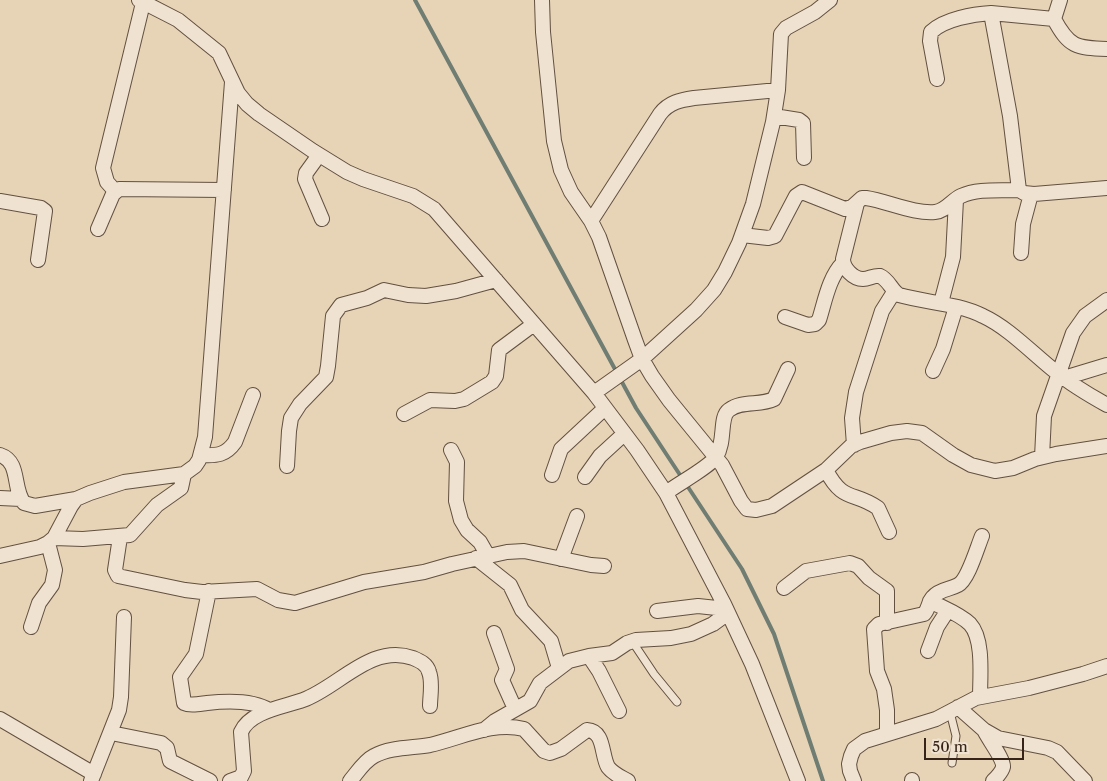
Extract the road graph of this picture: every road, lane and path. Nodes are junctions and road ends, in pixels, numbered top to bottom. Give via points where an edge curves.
1 (542, 0) edge
2 (830, 0) edge
3 (1060, 0) edge
4 (141, 1) edge
5 (991, 13) junction
6 (1054, 19) junction
7 (1107, 49) edge
8 (937, 79) dead end
9 (232, 81) junction
10 (778, 90) junction
11 (774, 116) junction
12 (319, 155) junction
13 (804, 158) dead end
14 (1107, 188) edge
15 (224, 190) junction
16 (115, 191) junction
17 (1026, 192) junction
18 (956, 200) junction
19 (0, 201) edge
20 (857, 203) junction
21 (322, 219) dead end
22 (591, 221) junction
23 (98, 229) dead end
24 (742, 235) junction
25 (1021, 253) dead end
26 (38, 260) dead end
27 (843, 263) junction
28 (496, 280) junction
29 (894, 292) junction
30 (1107, 300) edge
31 (941, 303) junction
32 (956, 307) junction
33 (785, 317) dead end
34 (534, 324) junction
35 (638, 361) junction
36 (1107, 365) edge
37 (788, 369) dead end
38 (933, 371) dead end
39 (1061, 376) junction
40 (597, 391) junction
41 (252, 395) dead end
42 (1107, 405) edge
43 (605, 408) junction
44 (404, 414) dead end
45 (624, 434) junction
46 (854, 445) junction
47 (1107, 446) edge
48 (451, 450) dead end
49 (0, 455) edge
50 (201, 455) junction
51 (1042, 457) junction
52 (710, 462) junction
53 (287, 466) dead end
54 (826, 470) junction
55 (184, 474) junction
56 (552, 475) dead end
57 (585, 477) dead end
58 (672, 489) junction
59 (0, 498) edge
60 (21, 499) junction
61 (76, 499) junction
62 (577, 516) dead end
63 (889, 532) dead end
64 (982, 536) dead end
65 (120, 537) junction
66 (51, 540) junction
67 (0, 556) edge
68 (482, 557) junction
69 (561, 558) junction
70 (604, 566) dead end
71 (784, 588) dead end
72 (209, 591) junction
73 (930, 601) junction
74 (948, 610) junction
75 (657, 611) dead end
76 (727, 611) junction
77 (124, 616) dead end
78 (887, 622) junction
79 (31, 627) dead end
80 (494, 633) dead end
81 (631, 641) junction
82 (928, 651) dead end
83 (589, 656) junction
84 (1107, 666) edge
85 (559, 668) junction
86 (980, 696) junction
87 (677, 702) dead end
88 (430, 706) dead end
89 (515, 709) junction
90 (269, 710) junction
91 (954, 710) junction
92 (619, 711) dead end
93 (0, 719) edge
94 (484, 730) junction
95 (984, 730) junction
96 (111, 733) junction
97 (888, 734) junction
98 (952, 764) dead end
99 (92, 777) edge
100 (195, 777) edge
101 (210, 781) edge
102 (230, 781) edge
103 (350, 781) edge
104 (628, 781) edge
105 (798, 781) edge
106 (854, 781) edge
107 (994, 781) edge
108 (1085, 781) edge

1 - 22 street via 554,141 561,170 571,192
2 - 10 street via 781,34
3 - 6 street
4 - 9 street via 178,20 213,48 222,58
4 - 16 street via 104,160 104,175
5 - 6 street
5 - 8 street via 957,19 940,25 932,32 930,41
5 - 17 street
6 - 7 street via 1062,34 1074,44
9 - 12 street via 247,104
9 - 15 street
10 - 11 street
10 - 22 street via 688,99 668,106
11 - 13 street via 803,123
11 - 24 street via 753,204
12 - 21 street via 305,179
12 - 28 street via 347,172 413,196 434,209
14 - 17 street
15 - 16 street via 132,188
15 - 50 street
16 - 23 street
17 - 18 street via 976,192
17 - 25 street
18 - 20 street via 945,209 934,212 866,198
18 - 31 street via 953,257
19 - 26 street via 45,211
20 - 24 street via 845,209 802,192 796,196 775,236
20 - 27 street
22 - 35 street
24 - 35 street via 725,272 706,300
27 - 29 street via 848,271 860,278 883,277
27 - 33 street via 836,272 815,324 808,325
28 - 34 street
28 - 53 street via 426,296 384,290 341,305 332,321 326,377 300,404 292,418
29 - 31 street via 900,296
29 - 46 street via 882,311 856,392 852,418
30 - 39 street via 1078,324
31 - 32 street
32 - 38 street
32 - 39 street via 994,322
34 - 40 street
34 - 44 street via 499,350 496,376 492,382 464,399 430,400
35 - 40 street
35 - 52 street via 652,376
36 - 39 street
37 - 52 street via 774,399 738,406 726,412 722,444
39 - 42 street
39 - 51 street via 1044,416
40 - 43 street
41 - 50 street via 230,448 215,456
43 - 45 street
43 - 56 street via 561,449
45 - 57 street via 600,456
45 - 58 street
46 - 51 street via 891,433 915,432 922,433 971,465 984,469 1004,471
46 - 54 street
47 - 51 street
48 - 68 street via 458,462 456,501 461,520 480,542
49 - 60 street via 10,459
50 - 55 street via 195,466
52 - 54 street via 728,474 744,506 751,510 772,506
52 - 58 street
54 - 63 street via 840,490 878,508
55 - 61 street via 124,482
55 - 65 street via 179,489 157,505 134,532
58 - 76 street
59 - 60 street
60 - 61 street via 35,506
61 - 66 street
62 - 69 street
64 - 73 street via 963,582 934,595
65 - 66 street
65 - 72 street via 114,570 118,576 185,590
66 - 67 street
66 - 79 street via 53,580 51,588 39,602
68 - 69 street via 524,551
68 - 72 street via 424,572 364,582 295,603 278,600 257,589
68 - 85 street via 510,584 522,610 552,641
69 - 70 street
71 - 78 street via 806,570 853,563 886,591
72 - 90 street via 196,654 180,676 184,703 248,703
73 - 74 street
73 - 78 street via 924,614
74 - 82 street via 937,626
74 - 86 street via 969,623 977,635
75 - 76 street via 698,606
76 - 81 street via 701,630 685,636
76 - 105 street via 752,664
77 - 96 street via 122,697
78 - 97 street via 876,626 874,631
80 - 89 street via 507,668 502,680
81 - 83 street via 612,653
81 - 87 lane
83 - 85 street via 569,661
83 - 92 street
84 - 86 street via 1029,688
85 - 89 street via 540,683 530,701
86 - 91 street
88 - 90 street via 430,676 424,664 403,654 392,654 368,661 316,695
89 - 94 street
90 - 102 street via 242,728 244,771 241,777
91 - 95 street
91 - 97 street
91 - 98 lane via 956,736
93 - 99 street
94 - 103 street via 432,744 384,752 367,761
94 - 104 street via 506,727 524,730 550,753 587,730 594,731 608,766
95 - 107 street via 1003,764
95 - 108 street via 998,738 1057,752
96 - 99 street
96 - 100 street via 161,743 167,748 170,762
97 - 106 street via 854,749 849,764
100 - 101 street

